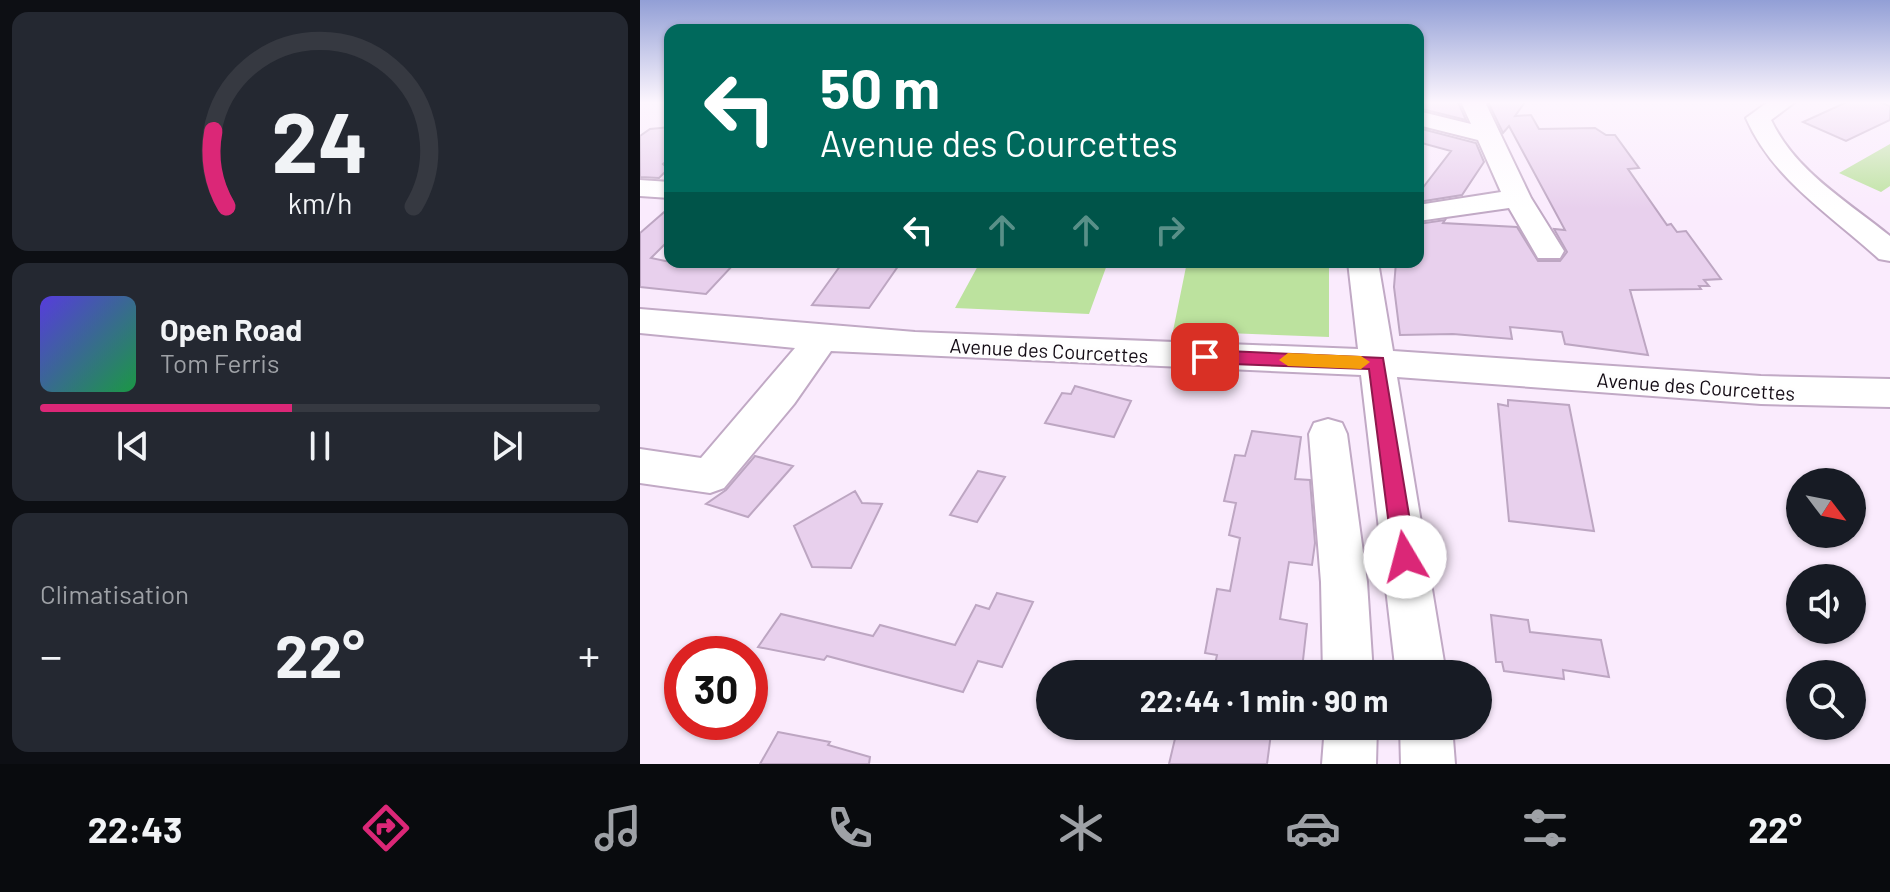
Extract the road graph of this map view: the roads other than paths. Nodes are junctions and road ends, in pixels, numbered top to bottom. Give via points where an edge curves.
1 (1488, 138) edge
2 (1764, 138) edge
3 (640, 188) edge
4 (664, 190) edge
5 (1517, 198) junction
6 (1424, 212) edge
7 (1888, 249) edge
8 (1549, 251) dead end
9 (1364, 268) edge
10 (640, 321) edge
11 (821, 339) junction
12 (1377, 363) junction
13 (1890, 393) edge
14 (1328, 434) dead end
15 (640, 466) edge
16 (1347, 660) edge
17 (1419, 660) edge
18 (1350, 740) edge
19 (1427, 740) edge
20 (1349, 764) edge
21 (1428, 764) edge

1 - 5 street
2 - 7 street
3 - 4 street
5 - 6 street
5 - 8 street
9 - 12 street
10 - 11 street, Avenue des Courcettes
11 - 12 street, Avenue des Courcettes
11 - 15 street via 710,476
12 - 13 street, Avenue des Courcettes via 1779,393
12 - 17 street
14 - 16 street
18 - 20 street
19 - 21 street

